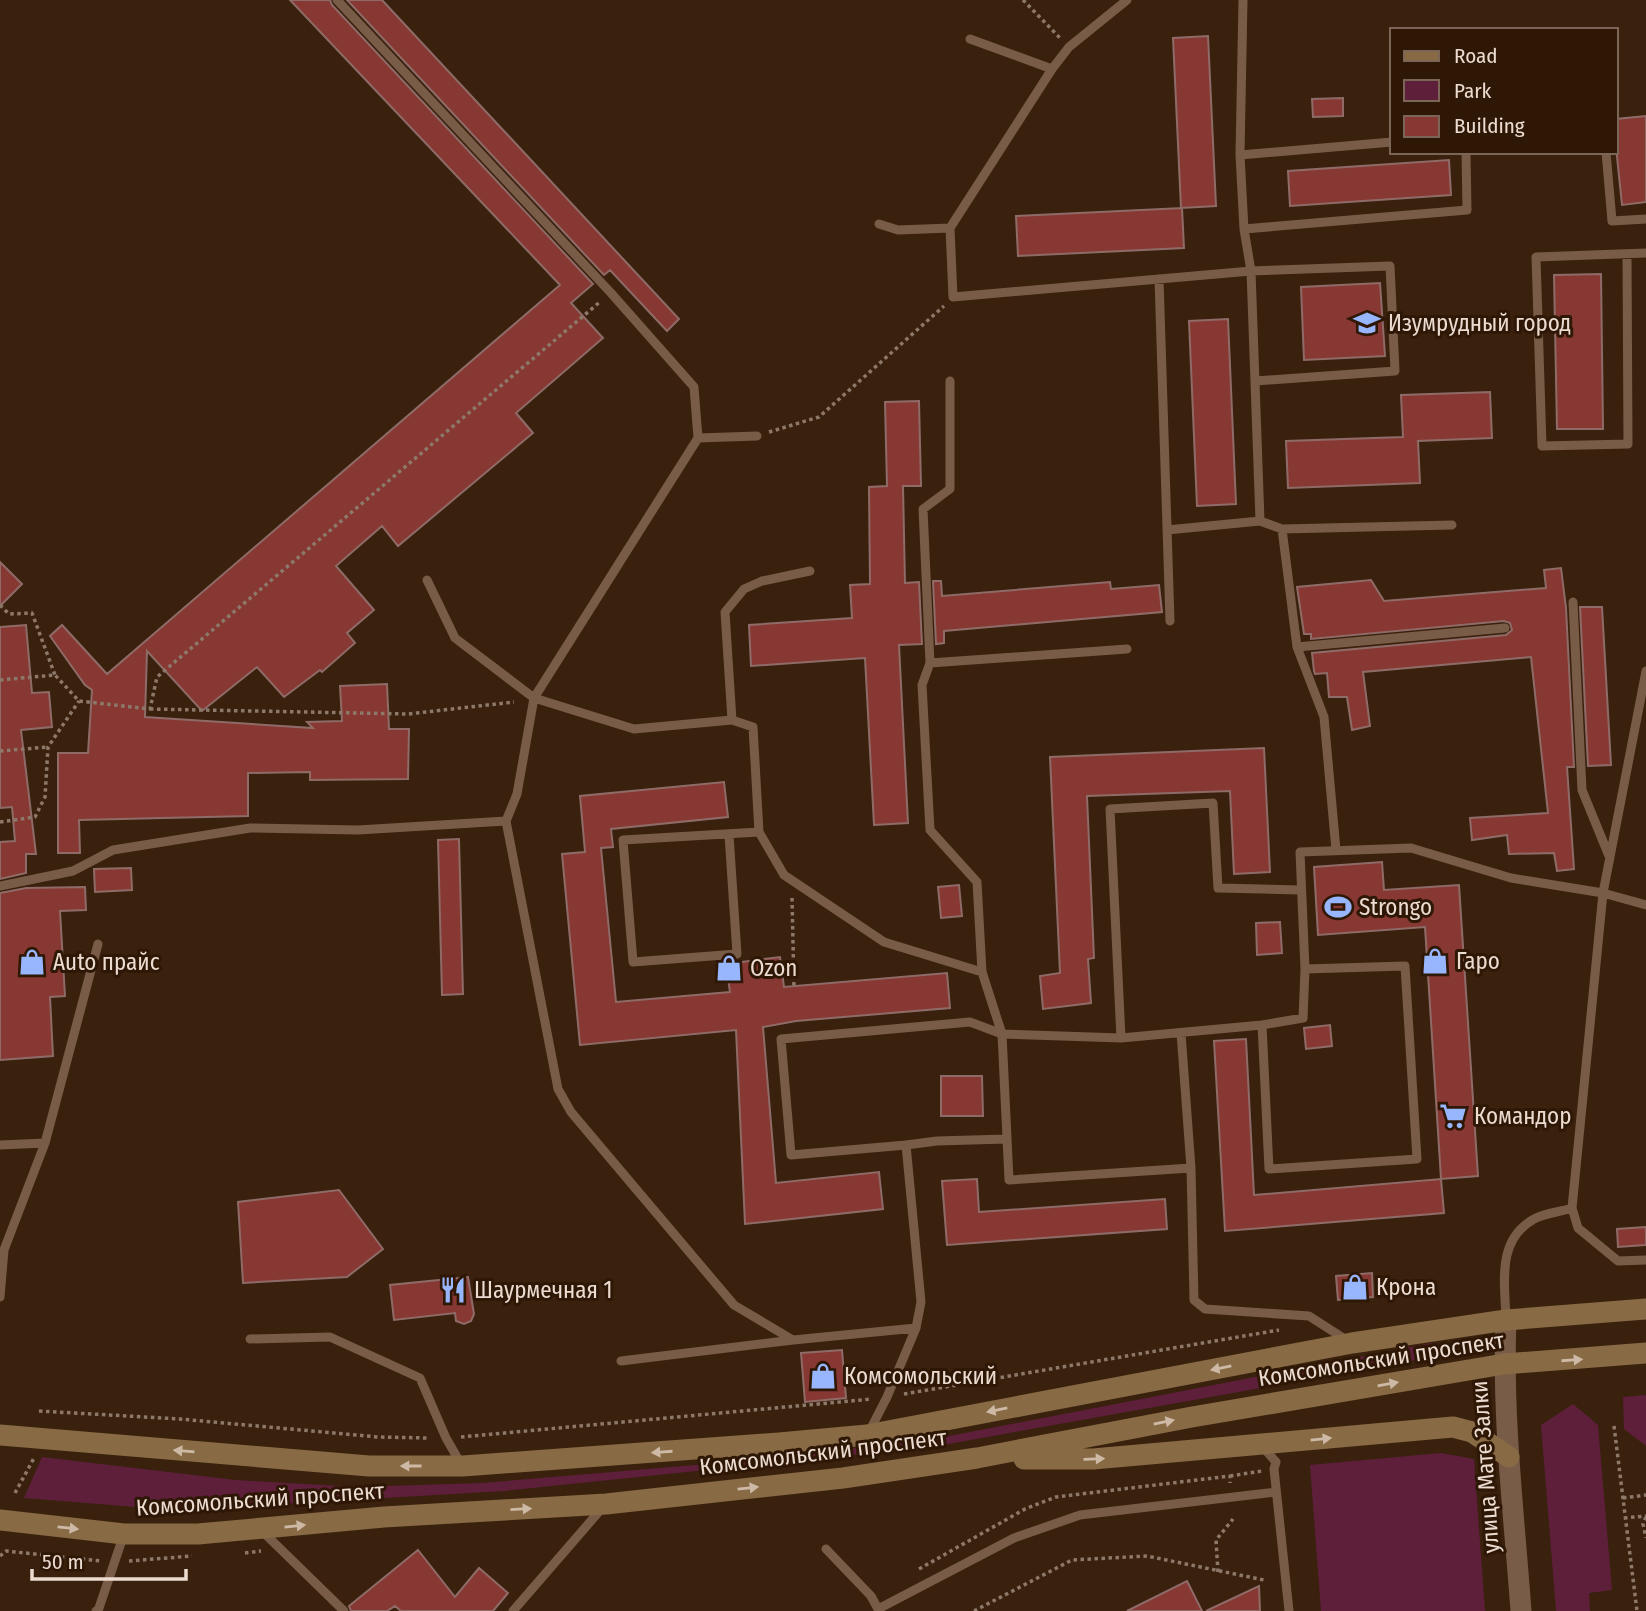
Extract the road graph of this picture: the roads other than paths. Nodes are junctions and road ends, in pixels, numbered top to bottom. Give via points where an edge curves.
1 (337, 0) edge
2 (1127, 0) edge
3 (1243, 0) edge
4 (970, 38) dead end
5 (1052, 69) junction
6 (1390, 142) edge
7 (1466, 154) edge
8 (1606, 154) edge
9 (1240, 155) junction
10 (1646, 219) edge
11 (879, 224) dead end
12 (950, 228) junction
13 (1244, 229) junction
14 (1646, 253) edge
15 (1627, 254) junction
16 (1251, 271) junction
17 (1159, 279) junction
18 (950, 381) dead end
19 (1256, 381) junction
20 (757, 436) road end
21 (698, 438) junction
22 (1260, 521) junction
23 (1452, 525) dead end
24 (1282, 529) junction
25 (1167, 530) junction
26 (810, 571) dead end
27 (427, 580) dead end
28 (1573, 602) dead end
29 (1170, 621) dead end
30 (1505, 628) dead end
31 (1297, 647) junction
32 (1127, 649) dead end
33 (930, 663) junction
34 (1646, 671) edge
35 (534, 698) junction
36 (732, 720) junction
37 (506, 821) junction
38 (759, 832) junction
39 (729, 835) junction
40 (1336, 850) junction
41 (1610, 858) junction
42 (0, 886) edge
43 (1300, 890) junction
44 (1603, 894) junction
45 (1646, 905) edge
46 (98, 944) dead end
47 (1305, 968) junction
48 (982, 972) junction
49 (1262, 1025) junction
50 (1181, 1033) junction
51 (1002, 1034) junction
52 (1121, 1038) junction
53 (1006, 1139) junction
54 (45, 1143) junction
55 (0, 1145) edge
56 (906, 1146) junction
57 (1191, 1168) junction
58 (1572, 1208) junction
59 (2, 1253) edge
60 (1646, 1260) edge
61 (0, 1297) edge
62 (1646, 1309) edge
63 (1506, 1320) junction
64 (916, 1328) junction
65 (250, 1339) dead end
66 (793, 1340) junction
67 (1352, 1343) junction
68 (1646, 1353) edge
69 (621, 1361) dead end
70 (1504, 1364) junction
71 (0, 1435) edge
72 (867, 1435) junction
73 (1261, 1445) junction
74 (1509, 1457) junction
75 (977, 1458) junction
76 (463, 1466) junction
77 (1276, 1492) junction
78 (606, 1504) junction
79 (0, 1520) edge
80 (260, 1529) junction
81 (124, 1534) junction
82 (826, 1549) dead end
83 (879, 1610) edge
84 (96, 1611) edge
85 (344, 1611) edge
86 (513, 1611) edge
87 (1289, 1611) edge
88 (1521, 1611) edge

1 - 21 lane via 694,387
2 - 5 lane via 1069,47
3 - 9 lane
4 - 5 lane
5 - 12 lane
6 - 9 lane
7 - 13 lane via 1467,210
8 - 10 lane via 1612,221
9 - 13 lane
11 - 12 lane via 898,230
12 - 17 lane via 953,297
13 - 16 lane
14 - 15 lane
15 - 15 lane via 1536,257 1542,446 1628,444
16 - 17 lane
16 - 19 lane
16 - 19 lane via 1390,266 1395,371
17 - 25 lane
18 - 33 lane via 950,489 923,509
19 - 22 lane
20 - 21 lane
21 - 35 lane
22 - 24 lane
22 - 25 lane
23 - 24 lane
24 - 31 lane
25 - 29 lane
26 - 36 lane via 744,589 725,612
27 - 35 lane via 455,638
28 - 41 lane via 1582,790
30 - 31 lane
31 - 40 lane via 1324,717
32 - 33 lane
33 - 48 lane via 922,685 930,830 977,882
34 - 41 lane
35 - 36 lane via 634,729
35 - 37 lane via 517,794
36 - 38 lane via 752,727
37 - 42 lane via 358,830 250,828 113,850 73,871
37 - 66 lane via 558,1089 571,1112 734,1305
38 - 39 lane
38 - 48 lane via 784,875 884,942
39 - 39 lane via 623,840 633,962 737,954
40 - 43 lane via 1300,852
40 - 44 lane via 1411,848 1511,878
41 - 44 lane
43 - 47 lane
43 - 52 lane via 1219,888 1213,803 1110,809
44 - 45 lane
44 - 58 lane
46 - 54 lane
47 - 49 lane via 1303,1018
47 - 49 lane via 1405,965 1417,1160 1269,1169
48 - 51 lane
49 - 50 lane
50 - 52 lane
50 - 57 lane
51 - 52 lane
51 - 53 lane
51 - 56 lane via 970,1022 781,1040 791,1155
53 - 56 lane
53 - 57 lane via 1009,1180
54 - 55 lane
54 - 59 lane
56 - 64 lane via 921,1301
57 - 67 lane via 1194,1300 1205,1309 1309,1316
58 - 60 lane via 1578,1228 1618,1261
58 - 63 lane via 1535,1219 1514,1235 1505,1256
59 - 61 lane
62 - 63 main road, Комсомольский проспект
63 - 67 main road, Комсомольский проспект
63 - 70 street, улица Мате Залки
64 - 66 lane
64 - 72 lane
65 - 76 lane via 330,1337 420,1378
66 - 69 lane
67 -> 72 main road, Комсомольский проспект
70 -> 68 main road, Комсомольский проспект
70 - 74 street, улица Мате Залки
75 -> 70 main road, Комсомольский проспект
76 -> 71 main road, Комсомольский проспект via 369,1466
72 -> 76 main road, Комсомольский проспект
73 -> 74 main road via 1453,1427 1472,1433
75 -> 73 main road via 1093,1459
73 - 77 lane via 1276,1462
74 - 88 street, улица Мате Залки
78 -> 75 main road, Комсомольский проспект
77 - 83 lane via 1080,1516 1014,1538
77 - 87 lane
80 -> 78 main road, Комсомольский проспект
78 - 86 lane
79 -> 81 main road, Комсомольский проспект
80 - 81 main road, Комсомольский проспект
80 - 85 lane
81 - 84 lane
82 - 83 lane

